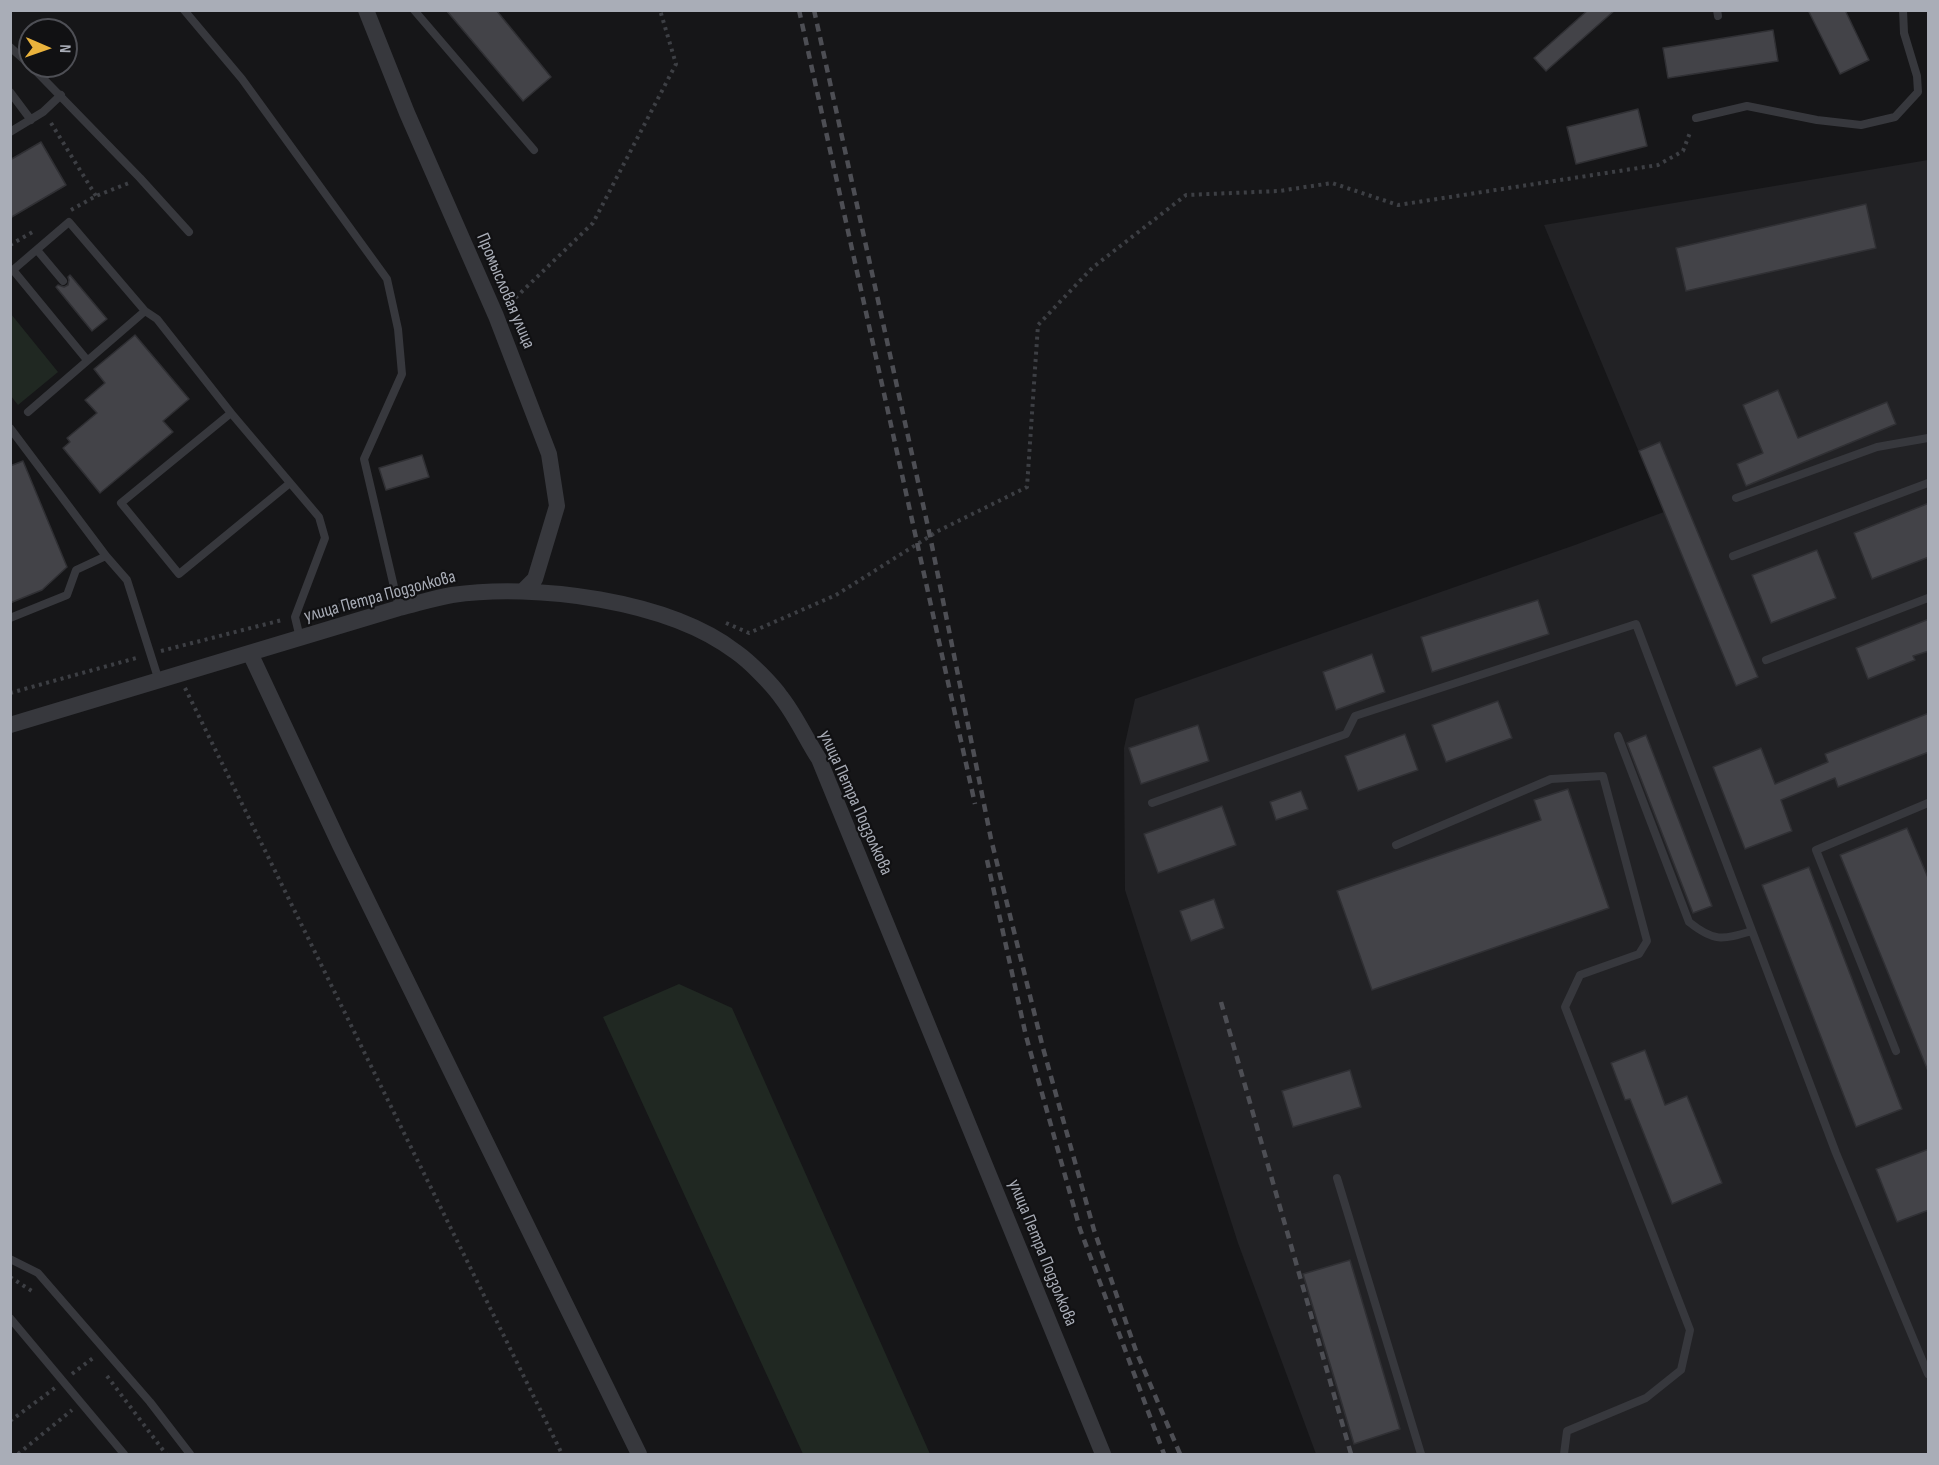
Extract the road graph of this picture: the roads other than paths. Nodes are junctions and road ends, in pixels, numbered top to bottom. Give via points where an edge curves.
1 (184, 10) edge
2 (366, 10) edge
3 (414, 10) edge
4 (1903, 10) edge
5 (43, 78) edge
6 (10, 92) edge
7 (61, 95) junction
8 (1696, 118) road end
9 (31, 120) junction
10 (10, 132) edge
11 (534, 150) dead end
12 (189, 232) dead end
13 (37, 250) junction
14 (63, 281) dead end
15 (146, 311) junction
16 (87, 360) junction
17 (28, 412) dead end
18 (231, 413) junction
19 (10, 428) edge
20 (1929, 438) edge
21 (290, 483) junction
22 (1929, 483) edge
23 (1736, 498) dead end
24 (106, 556) junction
25 (1733, 556) dead end
26 (523, 591) junction
27 (1929, 598) edge
28 (399, 608) junction
29 (10, 618) edge
30 (300, 638) junction
31 (250, 653) junction
32 (1766, 660) dead end
33 (159, 681) junction
34 (10, 725) edge
35 (1618, 736) dead end
36 (1152, 803) dead end
37 (1929, 803) edge
38 (1396, 844) dead end
39 (1752, 931) junction
40 (1896, 1051) dead end
41 (1337, 1178) dead end
42 (10, 1259) edge
43 (10, 1318) edge
44 (1929, 1374) edge
45 (124, 1455) edge
46 (190, 1455) edge
47 (639, 1455) edge
48 (1103, 1455) edge
49 (1421, 1455) edge
50 (1564, 1455) edge

1 - 28 lane via 243,79 387,279 398,329 402,374 364,459
2 - 26 street, Промысловая улица via 496,315 549,454 557,506 535,579
3 - 11 lane
4 - 8 lane via 1904,33 1918,92 1895,117 1862,125 1747,106
5 - 7 lane
6 - 9 lane
7 - 9 lane
7 - 12 lane
9 - 10 lane
13 - 14 lane
13 - 15 lane via 69,222
13 - 16 lane via 13,270
15 - 16 lane
15 - 18 lane via 157,319
16 - 17 lane
18 - 21 lane
18 - 21 lane via 121,503 179,574
19 - 24 lane
20 - 23 lane via 1877,447
21 - 30 lane via 319,517 325,538 295,617
22 - 25 lane
24 - 29 lane via 76,570 67,595
24 - 33 lane via 127,580
26 - 28 street, улица Петра Подзолкова via 450,595
26 - 48 street, улица Петра Подзолкова via 610,601 679,621 715,637 738,653 781,696 819,759
27 - 32 lane
28 - 30 street, улица Петра Подзолкова
30 - 31 street, улица Петра Подзолкова
31 - 33 street, улица Петра Подзолкова
31 - 47 street
33 - 34 street, улица Петра Подзолкова
35 - 39 lane via 1689,922 1706,935 1729,938
36 - 39 lane via 1346,734 1355,716 1636,624
37 - 40 lane via 1816,850
38 - 50 lane via 1551,779 1603,776 1647,941 1640,954 1580,975 1565,1006 1690,1330 1681,1370 1646,1398 1567,1431
39 - 44 lane via 1836,1153
41 - 49 lane
42 - 46 lane via 39,1273 135,1383
43 - 45 lane

